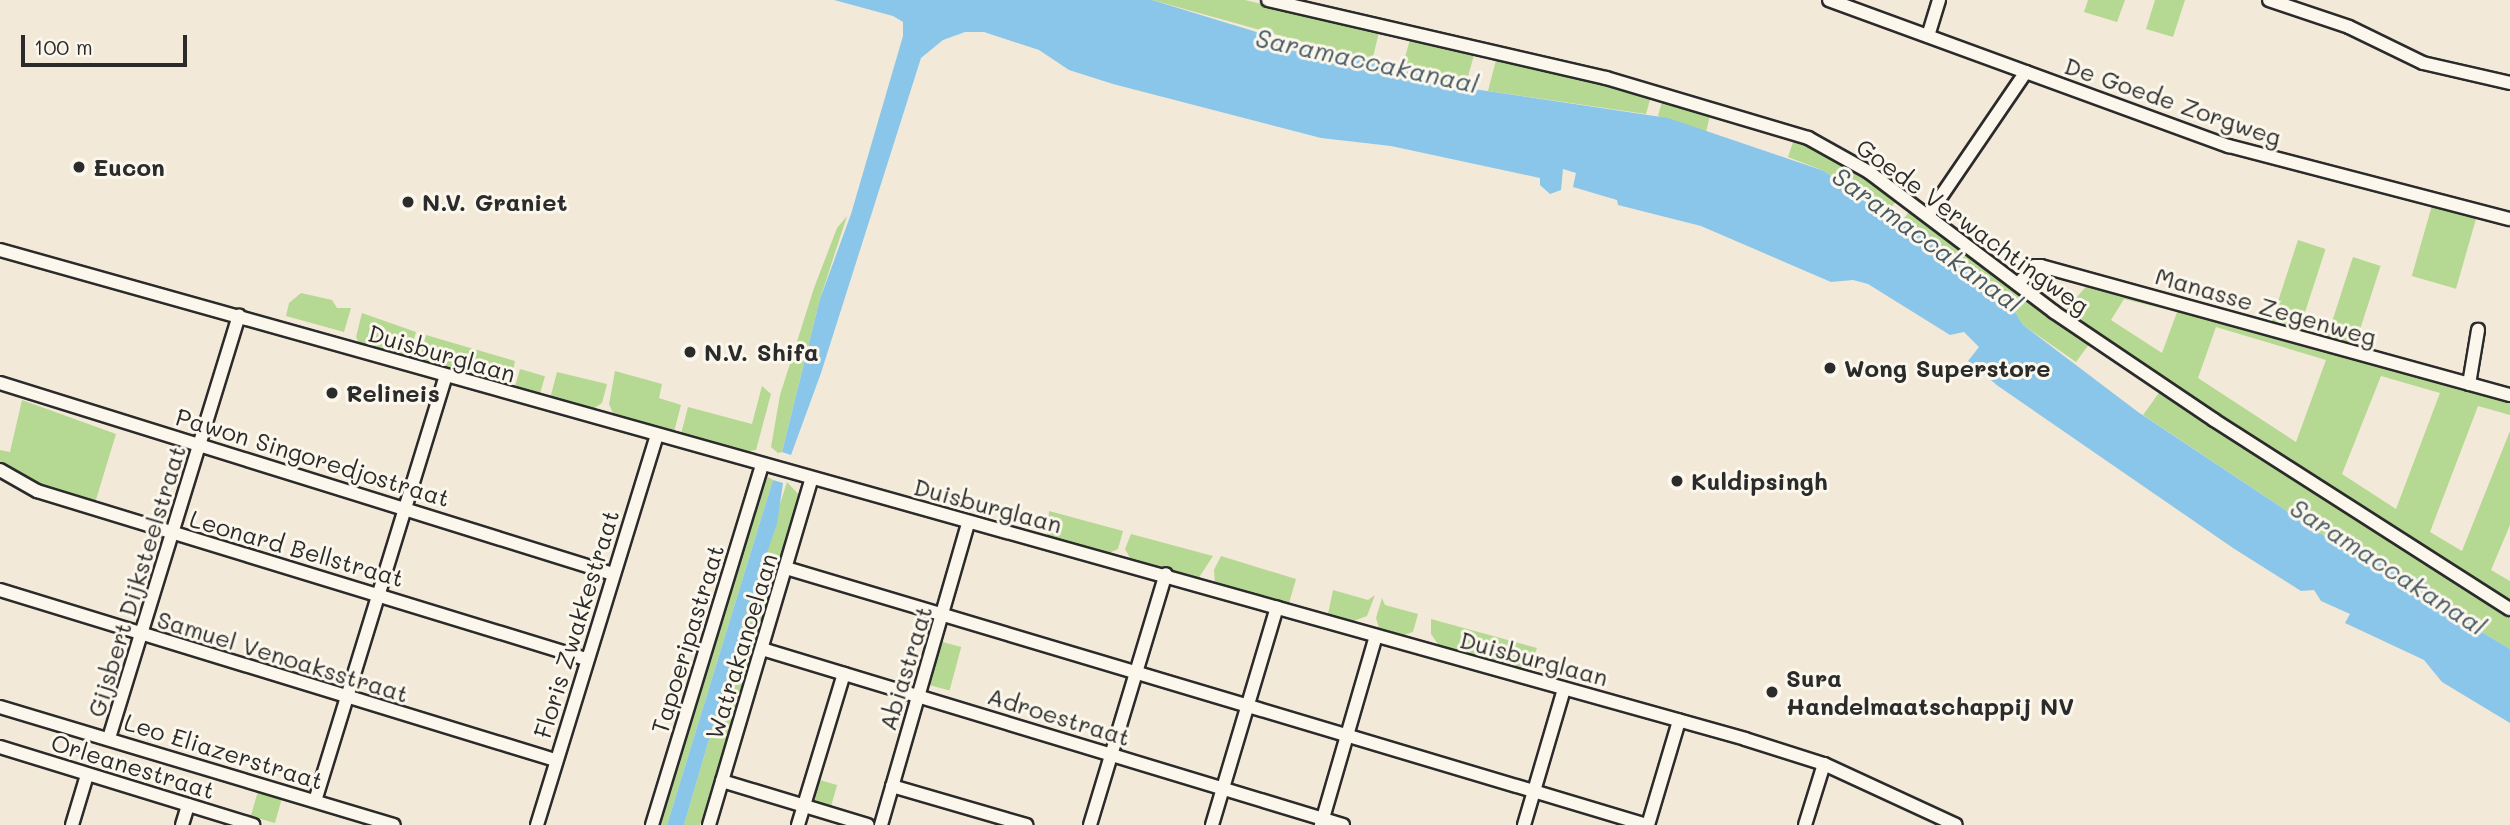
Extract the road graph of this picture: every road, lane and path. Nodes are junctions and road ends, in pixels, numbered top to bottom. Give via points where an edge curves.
1 (1268, 0) edge
2 (1829, 0) edge
3 (1939, 0) edge
4 (2269, 0) edge
5 (1928, 36) junction
6 (2026, 72) junction
7 (2510, 83) edge
8 (1929, 214) junction
9 (2510, 219) edge
10 (0, 250) edge
11 (2018, 284) junction
12 (239, 316) junction
13 (2478, 330) dead end
14 (446, 376) junction
15 (0, 383) edge
16 (2469, 384) junction
17 (2510, 395) edge
18 (657, 435) junction
19 (200, 445) junction
20 (762, 465) junction
21 (0, 470) edge
22 (812, 478) junction
23 (406, 507) junction
24 (968, 523) junction
25 (171, 533) junction
26 (786, 568) junction
27 (613, 574) junction
28 (1166, 574) junction
29 (0, 590) edge
30 (378, 593) junction
31 (1277, 607) junction
32 (2510, 609) edge
33 (943, 615) junction
34 (142, 635) junction
35 (1376, 636) junction
36 (762, 649) junction
37 (586, 659) junction
38 (844, 674) junction
39 (1137, 674) junction
40 (1564, 689) junction
41 (918, 696) junction
42 (348, 698) junction
43 (0, 707) edge
44 (1248, 707) junction
45 (1679, 720) junction
46 (1346, 734) junction
47 (109, 738) junction
48 (0, 747) edge
49 (1114, 754) junction
50 (555, 760) junction
51 (1824, 764) junction
52 (87, 775) junction
53 (722, 781) junction
54 (892, 786) junction
55 (1223, 789) junction
56 (1534, 791) junction
57 (315, 801) junction
58 (188, 805) junction
59 (804, 805) junction
60 (1321, 822) edge
61 (72, 825) edge
62 (181, 825) edge
63 (253, 825) edge
64 (394, 825) edge
65 (537, 825) edge
66 (652, 825) edge
67 (709, 825) edge
68 (798, 825) edge
69 (868, 825) edge
70 (881, 825) edge
71 (1026, 825) edge
72 (1090, 825) edge
73 (1212, 825) edge
74 (1343, 825) edge
75 (1524, 825) edge
76 (1648, 825) edge
77 (1805, 825) edge
78 (1956, 825) edge

1 - 8 street, Goede Verwachtingweg via 1606,78 1761,121 1808,138 1857,165
2 - 5 street, De Goede Zorgweg
3 - 5 street
4 - 7 street via 2349,27 2423,63
5 - 6 street, De Goede Zorgweg
6 - 8 street
6 - 9 street, De Goede Zorgweg via 2229,146
8 - 11 street, Goede Verwachtingweg
10 - 12 street, Duisburglaan
11 - 16 street, Manasse Zegenweg via 2034,266 2041,266
11 - 32 street, Goede Verwachtingweg via 2214,420
12 - 14 street, Duisburglaan
12 - 19 street, Gijsbert Dijksteelstraat
13 - 16 street
14 - 18 street, Duisburglaan
14 - 23 street
15 - 19 street, Pawon Singoredjostraat
16 - 17 street, Manasse Zegenweg
18 - 20 street, Duisburglaan
18 - 27 street, Floris Zwakkestraat
19 - 23 street, Pawon Singoredjostraat
19 - 25 street, Gijsbert Dijksteelstraat
20 - 22 street, Duisburglaan
20 - 66 street, Tapoeripastraat
21 - 25 street, Leonard Bellstraat via 37,491
22 - 24 street, Duisburglaan
22 - 26 street, Watrakanoelaan
23 - 27 street, Pawon Singoredjostraat
23 - 30 street
24 - 28 street, Duisburglaan
24 - 33 street, Abiastraat
25 - 30 street, Leonard Bellstraat
25 - 34 street, Gijsbert Dijksteelstraat
26 - 33 street
26 - 36 street, Watrakanoelaan
27 - 37 street, Floris Zwakkestraat
28 - 31 street, Duisburglaan
28 - 39 street
29 - 34 street, Samuel Venoaksstraat
30 - 37 street, Leonard Bellstraat
30 - 42 street
31 - 35 street, Duisburglaan
31 - 44 street
33 - 39 street
33 - 41 street, Abiastraat
34 - 42 street, Samuel Venoaksstraat
34 - 47 street, Gijsbert Dijksteelstraat
35 - 40 street, Duisburglaan
35 - 46 street
36 - 38 street, Adroestraat
36 - 53 street, Watrakanoelaan
37 - 50 street, Floris Zwakkestraat
38 - 41 street, Adroestraat
38 - 59 street
39 - 44 street
39 - 49 street
40 - 45 street, Duisburglaan
40 - 56 street
41 - 49 street, Adroestraat
41 - 54 street, Abiastraat
42 - 50 street, Samuel Venoaksstraat
42 - 57 street
43 - 47 street, Leo Eliazerstraat
44 - 46 street
44 - 55 street
45 - 51 street, Duisburglaan
45 - 76 street
46 - 56 street
46 - 60 street
47 - 57 street, Leo Eliazerstraat
48 - 52 street, Orleanestraat
49 - 55 street, Adroestraat
49 - 72 street
50 - 65 street, Floris Zwakkestraat
51 - 77 street
51 - 78 street, Duisburglaan
52 - 58 street, Orleanestraat
52 - 61 street
53 - 59 street
53 - 67 street, Watrakanoelaan
54 - 70 street, Abiastraat
54 - 71 street
55 - 60 street, Adroestraat
55 - 73 street
56 - 75 street
56 - 76 street
57 - 64 street, Leo Eliazerstraat
58 - 62 street
58 - 63 street, Orleanestraat
59 - 68 street
59 - 69 street
60 - 74 street, Adroestraat

